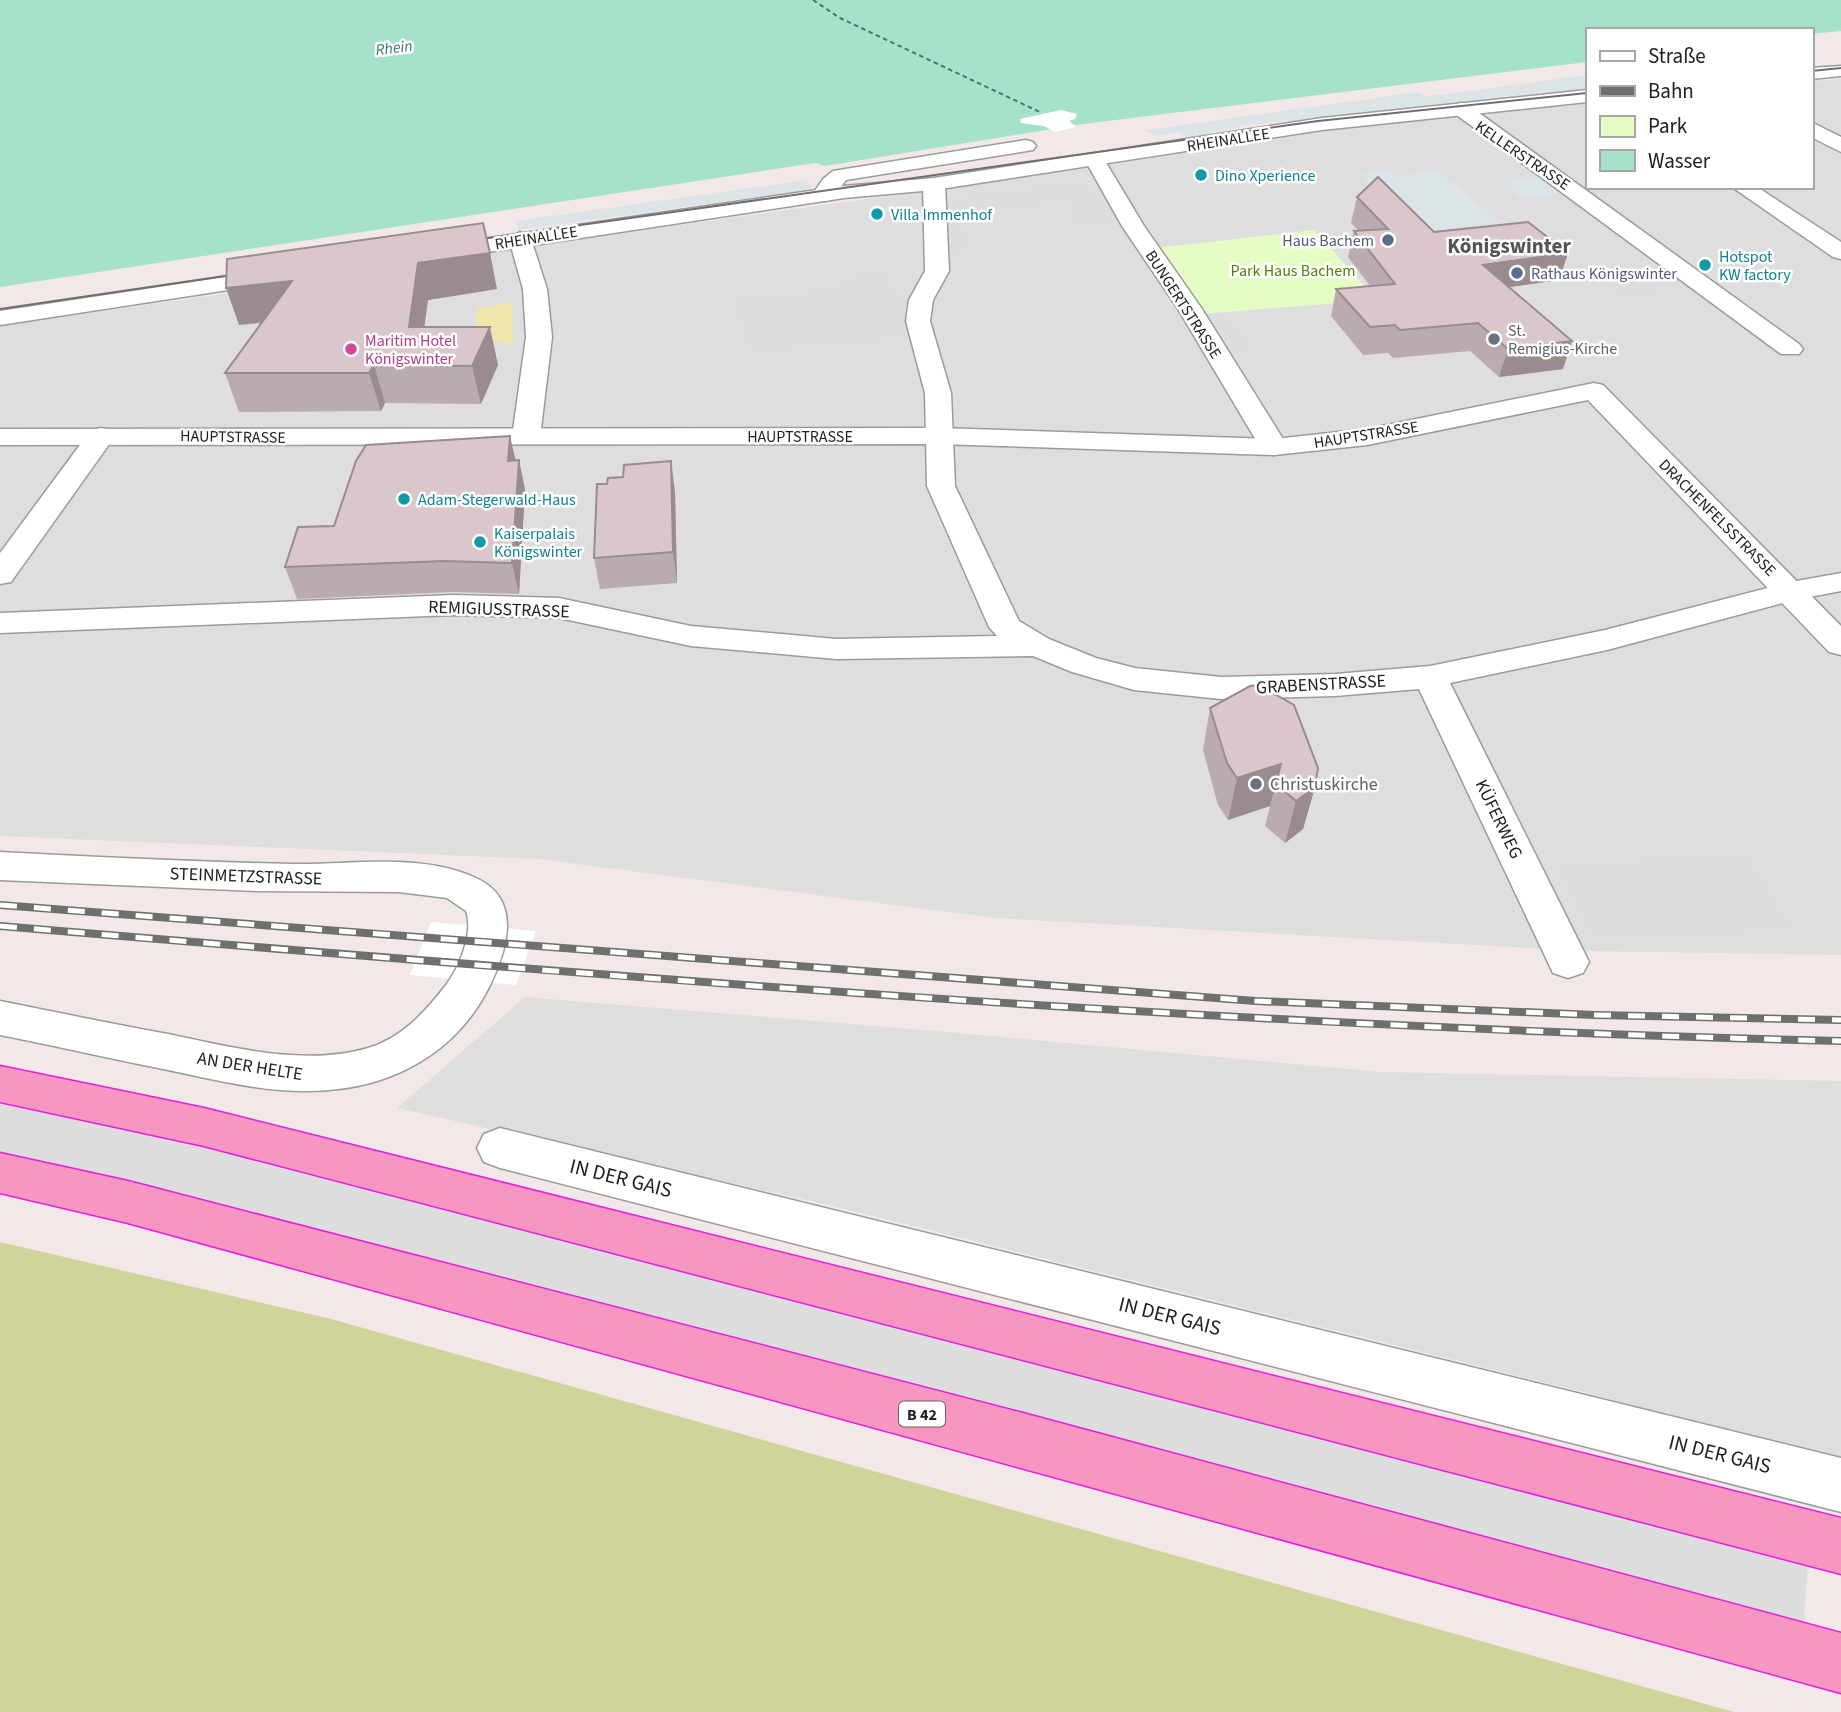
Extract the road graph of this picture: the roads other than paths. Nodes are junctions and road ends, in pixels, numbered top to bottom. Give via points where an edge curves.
1 (1841, 71) edge
2 (1813, 74) edge
3 (1586, 96) edge
4 (1461, 109) junction
5 (1813, 129) edge
6 (1026, 146) dead end
7 (1841, 146) edge
8 (1095, 160) junction
9 (880, 168) junction
10 (934, 184) junction
11 (870, 189) junction
12 (1745, 189) edge
13 (822, 195) junction
14 (520, 239) junction
15 (1841, 252) edge
16 (417, 256) edge
17 (298, 274) edge
18 (0, 318) edge
19 (1790, 349) dead end
20 (1594, 391) joint
21 (101, 436) junction
22 (939, 436) junction
23 (0, 437) edge
24 (526, 437) junction
25 (1274, 447) junction
26 (0, 575) edge
27 (1841, 582) edge
28 (1791, 591) junction
29 (0, 623) edge
30 (1841, 645) edge
31 (1037, 646) junction
32 (1430, 677) junction
33 (0, 866) edge
34 (486, 905) joint
35 (1568, 962) dead end
36 (0, 1018) edge
37 (0, 1084) edge
38 (500, 1148) dead end
39 (0, 1173) edge
40 (1841, 1485) edge
41 (1841, 1546) edge
42 (1841, 1663) edge

1 - 2 street
3 - 4 street, RHEINALLEE
4 - 8 street, RHEINALLEE via 1322,124
4 - 19 street, KELLERSTRASSE
5 - 7 street
6 - 9 street
8 - 10 street, RHEINALLEE
8 - 25 street, BUNGERTSTRASSE
9 - 11 street via 863,179
9 - 13 street via 840,175
10 - 11 street, RHEINALLEE
10 - 22 street, GRABENSTRASSE via 937,271 921,300 918,321 938,393
11 - 13 street, RHEINALLEE
12 - 15 street
13 - 14 street, RHEINALLEE
14 - 16 street, RHEINALLEE
14 - 24 street via 535,289 539,337
17 - 18 street
20 - 25 street, HAUPTSTRASSE via 1367,437
20 - 28 street, DRACHENFELSSTRASSE
21 - 23 street, HAUPTSTRASSE
21 - 24 street, HAUPTSTRASSE
21 - 26 street
22 - 24 street, HAUPTSTRASSE
22 - 25 street, HAUPTSTRASSE
22 - 31 street, GRABENSTRASSE via 942,486 1004,627
27 - 28 street, GRABENSTRASSE
28 - 30 street, DRACHENFELSSTRASSE
28 - 32 street, GRABENSTRASSE via 1607,640
29 - 31 street, REMIGIUSSTRASSE via 462,605 559,608 691,636 836,649
31 - 32 street, GRABENSTRASSE via 1134,679 1221,688
32 - 35 street, KÜFERWEG
33 - 34 street, STEINMETZSTRASSE via 418,880 456,886
34 - 36 street, AN DER HELTE via 491,927 470,985 432,1032 382,1063 354,1072 314,1076 267,1072
37 - 41 highway via 204,1127
38 - 40 street, IN DER GAIS
39 - 42 highway, B 42 via 128,1202 996,1433

